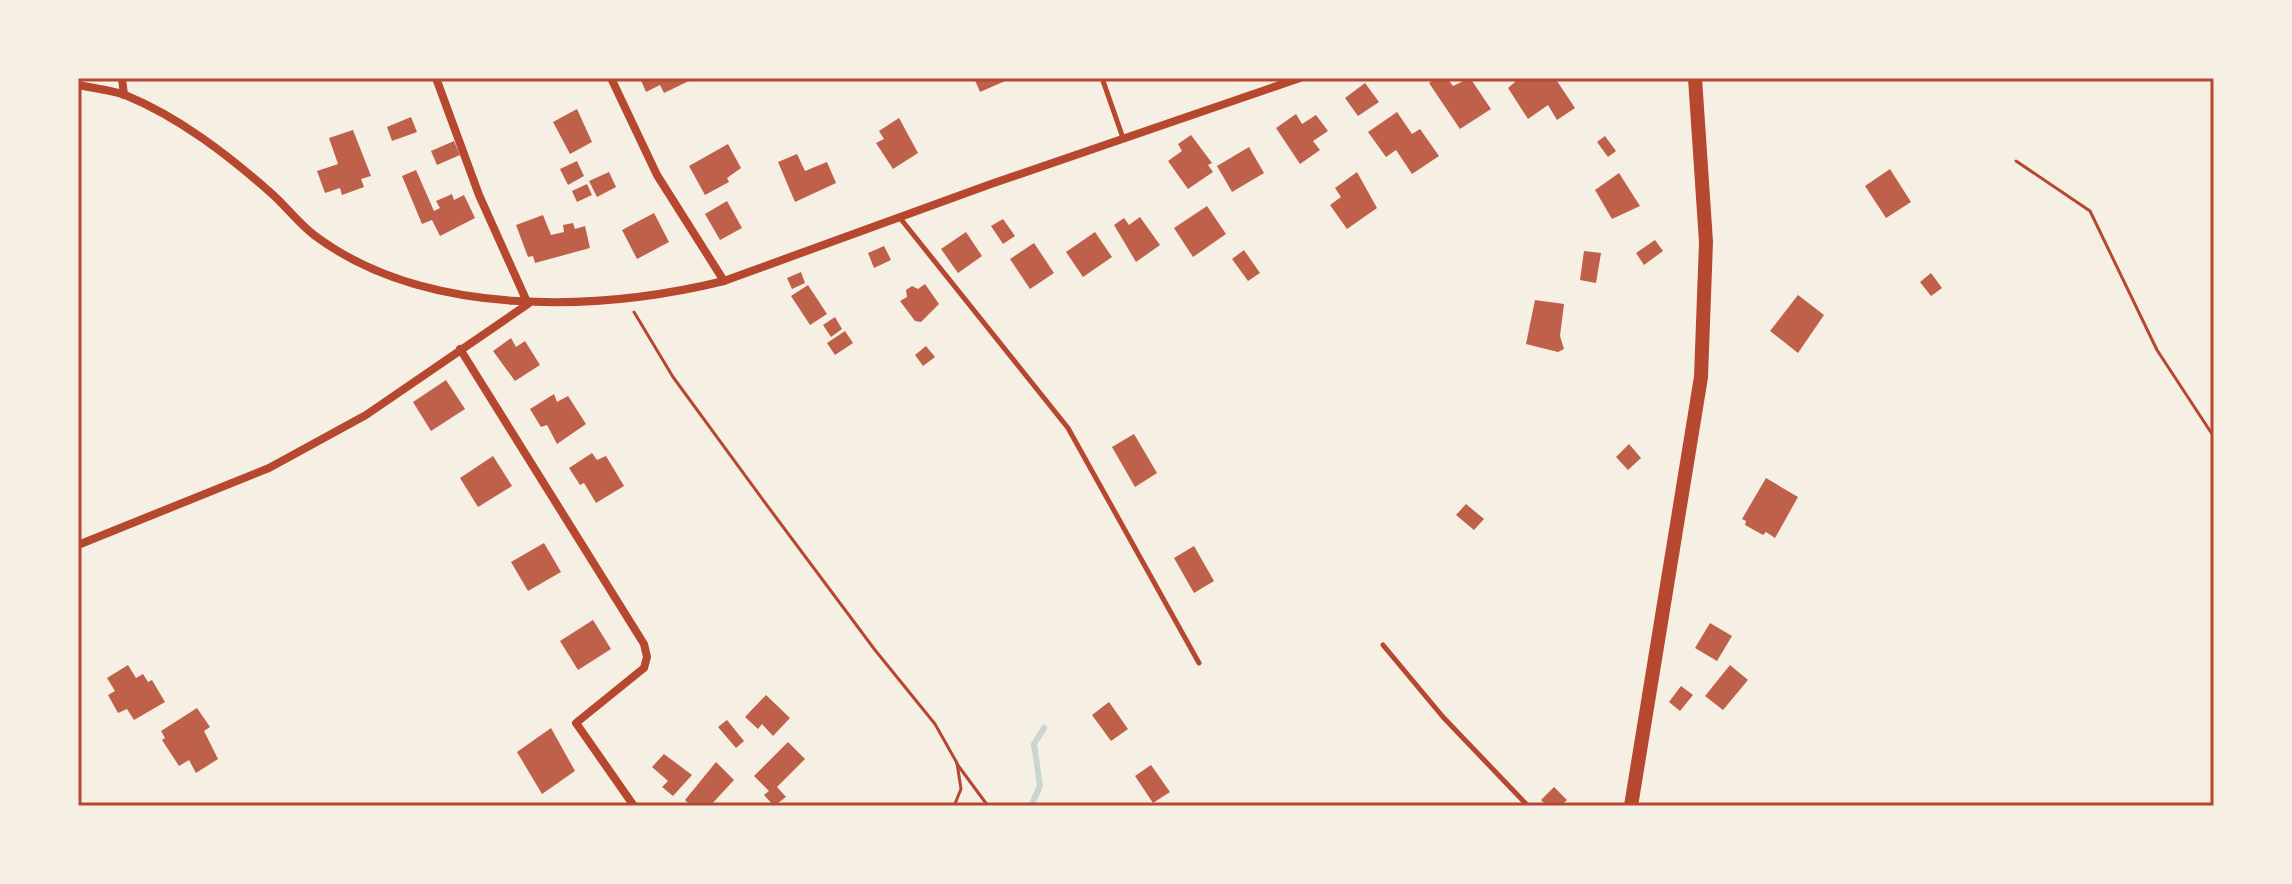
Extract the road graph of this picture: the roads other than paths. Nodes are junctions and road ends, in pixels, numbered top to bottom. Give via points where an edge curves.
1 (122, 78) edge
2 (436, 78) edge
3 (611, 78) edge
4 (1102, 78) edge
5 (1300, 78) edge
6 (1695, 78) edge
7 (78, 85) edge
8 (124, 95) junction
9 (1123, 138) junction
10 (900, 218) junction
11 (724, 281) junction
12 (528, 304) junction
13 (460, 349) junction
14 (78, 545) edge
15 (1383, 645) dead end
16 (1199, 663) dead end
17 (634, 806) edge
18 (1528, 806) edge
19 (1631, 806) edge

1 - 8 street
2 - 12 street via 479,195
3 - 11 street via 657,175
4 - 9 lane
5 - 9 street
6 - 19 street via 1706,242 1701,377
7 - 8 street
8 - 12 street via 213,146 313,235 358,263 405,280
9 - 10 street
10 - 11 street
10 - 16 lane via 1071,433
11 - 12 street via 689,290
12 - 13 street
13 - 14 street via 366,415 269,468
13 - 17 street via 644,644 644,668 576,723
15 - 18 lane

